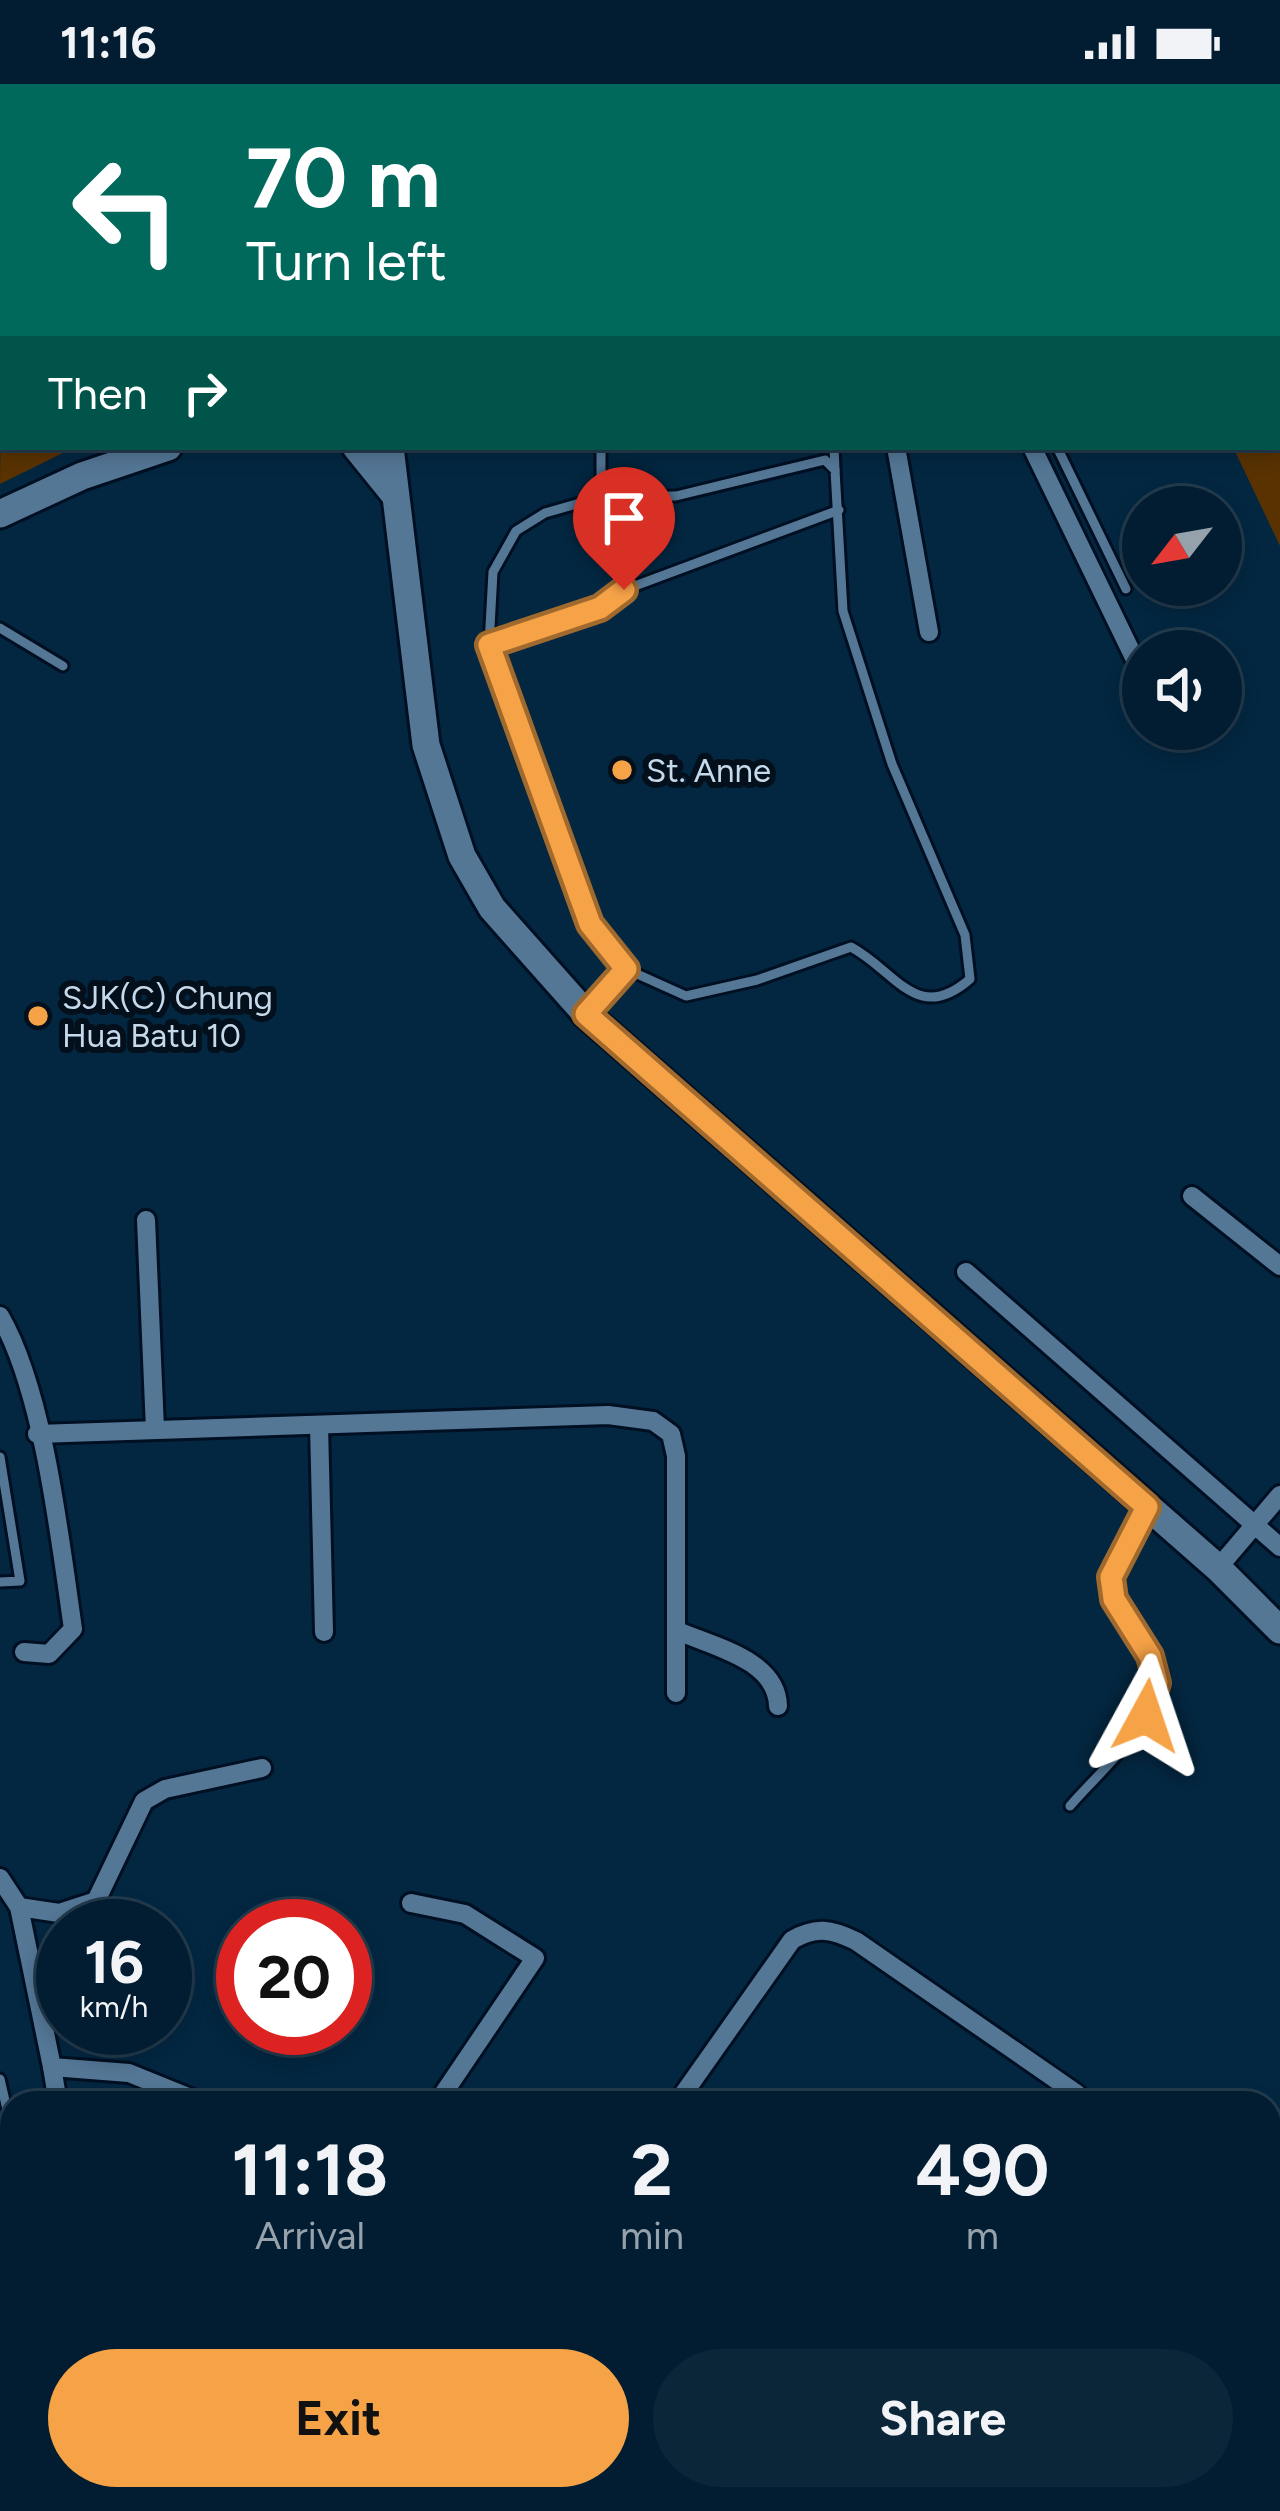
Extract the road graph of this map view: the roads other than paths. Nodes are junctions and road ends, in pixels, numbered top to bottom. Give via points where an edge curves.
1 (160, 450) edge
2 (359, 450) edge
3 (391, 450) edge
4 (408, 450) edge
5 (601, 450) edge
6 (834, 450) edge
7 (897, 450) edge
8 (1033, 450) edge
9 (1058, 450) edge
10 (835, 470) junction
11 (396, 489) junction
12 (601, 497) junction
13 (839, 510) junction
14 (0, 514) edge
15 (1122, 581) edge
16 (624, 590) junction
17 (0, 628) edge
18 (929, 632) dead end
19 (1122, 633) edge
20 (489, 645) junction
21 (63, 666) dead end
22 (626, 969) junction
23 (586, 1014) junction
24 (1192, 1196) dead end
25 (146, 1220) dead end
26 (1280, 1267) edge
27 (966, 1272) dead end
28 (0, 1316) edge
29 (319, 1425) junction
30 (155, 1430) junction
31 (37, 1434) junction
32 (0, 1457) edge
33 (1280, 1496) edge
34 (1147, 1507) junction
35 (1256, 1524) junction
36 (1280, 1546) edge
37 (1218, 1568) junction
38 (0, 1582) edge
39 (1280, 1630) edge
40 (678, 1631) junction
41 (324, 1632) dead end
42 (24, 1652) dead end
43 (676, 1693) dead end
44 (778, 1706) dead end
45 (262, 1768) dead end
46 (1070, 1806) dead end
47 (0, 1878) edge
48 (411, 1903) dead end
49 (20, 1907) junction
50 (52, 2066) junction
51 (56, 2091) edge
52 (173, 2091) edge
53 (445, 2091) edge
54 (693, 2091) edge
55 (1073, 2091) edge

1 - 14 street
2 - 11 street
3 - 11 street
4 - 11 street
5 - 12 lane
6 - 10 lane
7 - 18 street
8 - 19 street
9 - 15 lane
10 - 12 lane via 825,460 676,496
10 - 13 lane
11 - 23 street via 439,796 492,908
12 - 16 lane via 630,572
12 - 20 lane via 516,531 493,572
13 - 16 lane
13 - 22 lane via 843,611 892,764 965,935 970,979 950,997 927,999 851,946 686,996
16 - 20 lane via 600,608
17 - 21 lane
20 - 22 lane via 590,924
22 - 23 lane
23 - 34 street
24 - 26 street
25 - 30 street
27 - 35 street
28 - 31 street
29 - 30 street
29 - 40 street via 608,1415 664,1427 676,1456
29 - 41 street
30 - 31 street
31 - 42 street via 74,1629 49,1654
32 - 38 lane via 20,1581
33 - 35 street
34 - 37 street
34 - 46 lane via 1111,1590 1157,1683 1146,1716
35 - 36 street
35 - 37 street
37 - 39 street
40 - 43 street
40 - 44 street via 759,1668 775,1683
45 - 49 street via 165,1789 145,1801 96,1901 59,1913
47 - 49 street
48 - 53 street via 464,1914 535,1958
49 - 50 street
50 - 51 street
50 - 52 street via 129,2073
54 - 55 street via 791,1940 811,1929 856,1942

